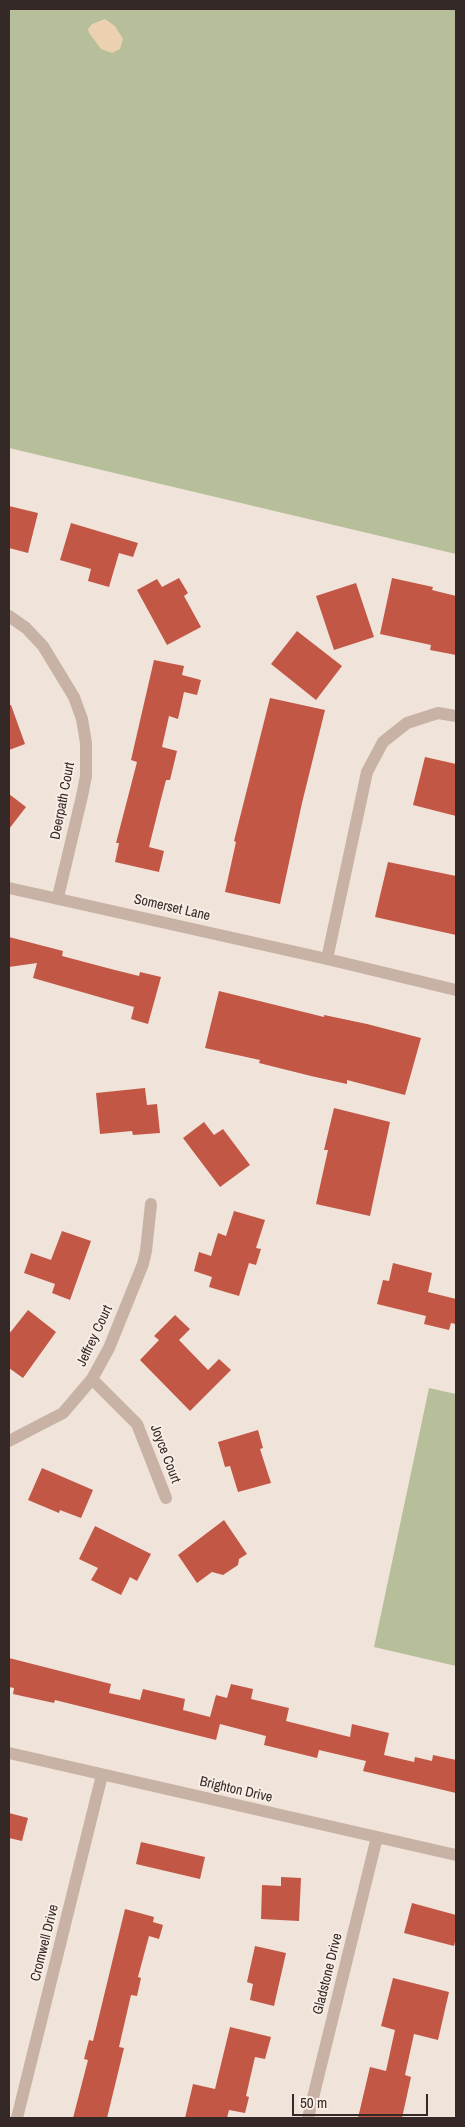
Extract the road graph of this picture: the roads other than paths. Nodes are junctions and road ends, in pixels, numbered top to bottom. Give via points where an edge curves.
1 (9, 616) edge
2 (456, 716) edge
3 (9, 888) edge
4 (58, 897) junction
5 (327, 959) junction
6 (456, 990) edge
7 (151, 1204) dead end
8 (92, 1379) junction
9 (9, 1440) edge
10 (166, 1498) dead end
11 (9, 1753) edge
12 (102, 1775) junction
13 (378, 1837) junction
14 (456, 1855) edge
15 (17, 2118) edge
16 (308, 2118) edge

1 - 4 street, Deerpath Court via 43,646 74,697 84,735 86,776
2 - 5 street via 438,713 407,723 383,742 371,764
3 - 4 street, Somerset Lane
4 - 5 street, Somerset Lane
5 - 6 street, Somerset Lane
7 - 8 street, Jeffrey Court via 143,1264 109,1348
8 - 9 street, Jeffrey Court via 63,1412
8 - 10 street, Joyce Court via 138,1424
11 - 12 street, Brighton Drive
12 - 13 street, Brighton Drive
12 - 15 street, Cromwell Drive
13 - 14 street, Brighton Drive
13 - 16 street, Gladstone Drive

